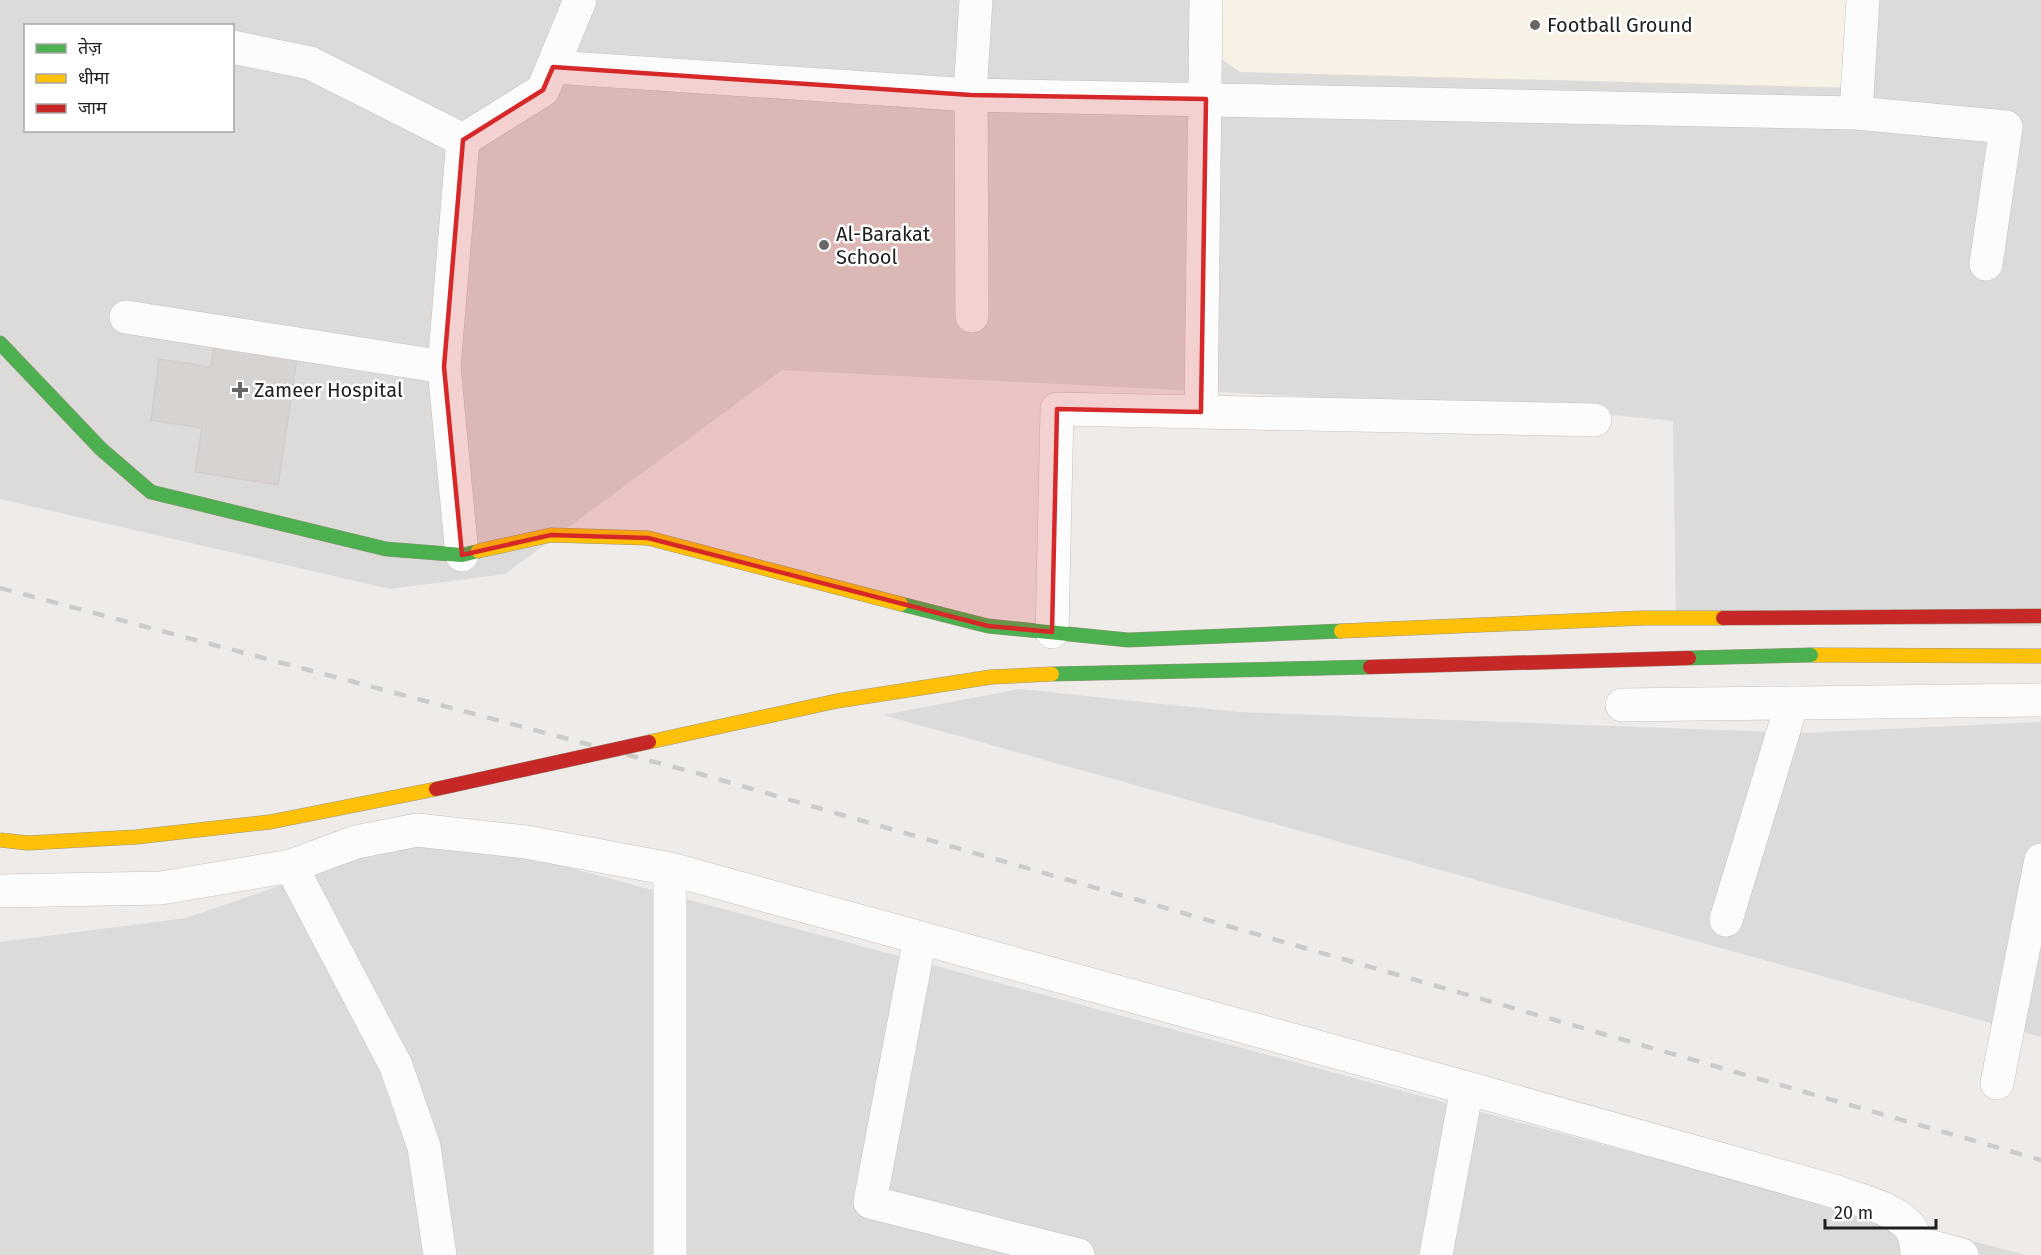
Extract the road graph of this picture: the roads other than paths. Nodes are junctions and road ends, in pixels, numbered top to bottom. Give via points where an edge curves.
1 (580, 0) edge
2 (976, 0) edge
3 (1206, 0) edge
4 (1863, 0) edge
5 (234, 47) edge
6 (553, 67) junction
7 (971, 95) junction
8 (1206, 99) junction
9 (1856, 113) junction
10 (463, 140) junction
11 (1986, 264) dead end
12 (972, 316) dead end
13 (126, 317) dead end
14 (0, 343) edge
15 (444, 367) junction
16 (1201, 412) junction
17 (1594, 420) dead end
18 (462, 555) junction
19 (2041, 616) edge
20 (1052, 632) junction
21 (2041, 656) edge
22 (2041, 700) edge
23 (1792, 703) junction
24 (1622, 705) dead end
25 (0, 840) edge
26 (2041, 860) edge
27 (291, 866) junction
28 (669, 869) junction
29 (0, 891) edge
30 (1726, 920) dead end
31 (920, 938) junction
32 (1996, 1083) dead end
33 (1467, 1088) junction
34 (1917, 1249) edge
35 (440, 1255) edge
36 (670, 1255) edge
37 (1078, 1255) edge
38 (1436, 1255) edge
39 (1962, 1255) edge

1 - 6 street
2 - 7 street
3 - 8 street
4 - 9 street
5 - 10 street via 310,63
6 - 7 street
6 - 10 street via 543,90
7 - 8 street
7 - 12 street
8 - 9 street
8 - 16 street
9 - 11 street via 2006,127
10 - 15 street
13 - 15 street
14 - 18 street via 101,449 151,492 386,549
15 - 18 street
16 - 17 street
16 - 20 street via 1057,409
18 - 20 street via 550,535 648,538 988,626
19 - 20 street via 1643,618 1128,640
21 - 25 street, bridge via 1811,655 991,677 837,701 270,822 136,837 28,843
22 - 23 street
23 - 24 street
23 - 30 street
26 - 32 street
27 - 28 street via 356,842 417,830 526,843
27 - 29 street via 161,888
27 - 35 street via 396,1066 424,1147
28 - 31 street
28 - 36 street
31 - 33 street
31 - 37 street via 870,1202
33 - 34 street via 1837,1192 1889,1211 1909,1225
33 - 38 street
34 - 39 street

